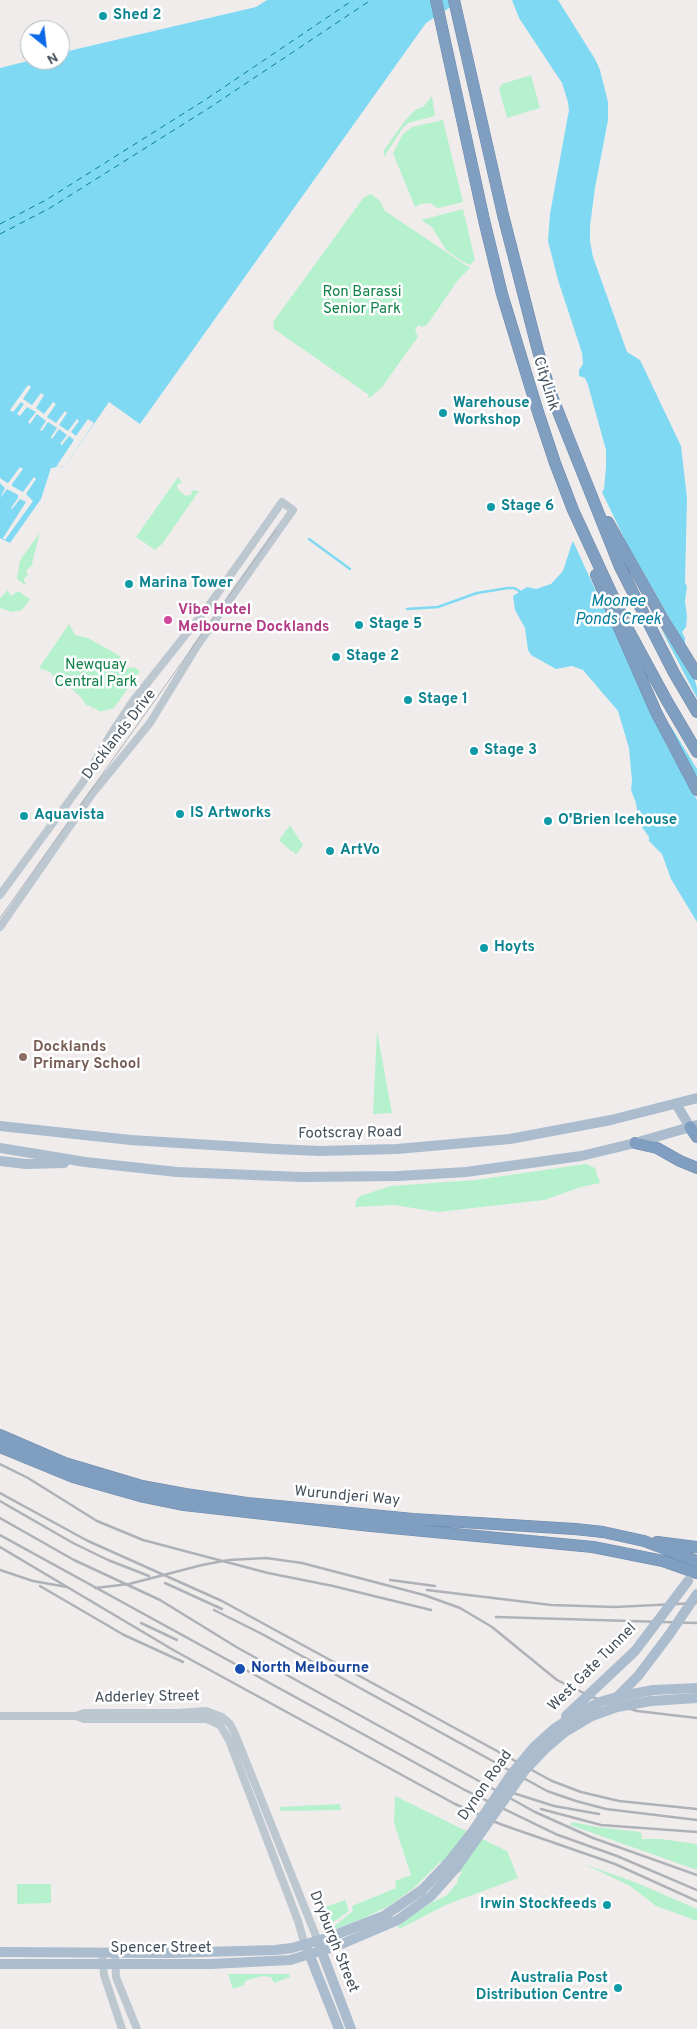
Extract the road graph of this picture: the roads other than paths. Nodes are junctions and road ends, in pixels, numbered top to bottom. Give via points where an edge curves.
1 (436, 0) edge
2 (454, 0) edge
3 (580, 470) junction
4 (573, 510) junction
5 (203, 613) junction
6 (214, 622) junction
7 (209, 630) junction
8 (697, 674) edge
9 (697, 712) edge
10 (697, 752) edge
11 (697, 790) edge
12 (69, 800) junction
13 (82, 809) junction
14 (0, 895) edge
15 (0, 928) edge
16 (692, 1100) edge
17 (676, 1104) junction
18 (0, 1126) edge
19 (694, 1129) edge
20 (635, 1144) junction
21 (0, 1148) edge
22 (0, 1161) edge
23 (86, 1162) junction
24 (697, 1168) edge
25 (0, 1435) edge
26 (0, 1447) edge
27 (635, 1539) junction
28 (697, 1547) edge
29 (696, 1569) edge
30 (697, 1594) edge
31 (697, 1688) edge
32 (617, 1697) junction
33 (697, 1698) edge
34 (0, 1716) edge
35 (217, 1718) junction
36 (584, 1720) junction
37 (542, 1739) junction
38 (249, 1769) junction
39 (240, 1772) junction
40 (452, 1866) junction
41 (287, 1867) junction
42 (279, 1870) junction
43 (303, 1905) junction
44 (294, 1909) junction
45 (305, 1945) junction
46 (320, 1946) junction
47 (4, 1952) edge
48 (47, 1952) junction
49 (169, 1952) junction
50 (102, 1953) junction
51 (115, 1953) junction
52 (310, 1955) junction
53 (4, 1964) edge
54 (47, 1964) junction
55 (102, 1964) junction
56 (115, 1964) junction
57 (169, 1964) junction
58 (122, 1995) junction
59 (113, 1998) junction
60 (122, 2029) edge
61 (137, 2029) edge
62 (338, 2029) edge
63 (351, 2029) edge

1 - 4 highway, CityLink via 502,294 538,412
2 - 3 highway, CityLink via 538,352
3 - 8 highway
3 - 9 highway, CityLink via 620,567
4 - 10 highway, CityLink via 636,645
4 - 11 highway via 601,588 656,712
5 - 6 street
5 - 6 street, Docklands Drive via 280,505 291,513
5 - 7 street
5 - 12 street, Docklands Drive via 133,701
6 - 7 street, Docklands Drive
7 - 13 street, Docklands Drive via 148,727 98,785
12 - 13 street
12 - 14 street, Docklands Drive
13 - 15 street, Docklands Drive
16 - 17 main road, Footscray Road
16 - 19 main road
17 - 18 main road, Footscray Road via 510,1139 397,1149 276,1149 132,1140
17 - 19 main road
19 - 20 main road
20 - 23 main road via 515,1166 398,1176 222,1175
20 - 24 highway via 657,1148
21 - 23 main road
22 - 23 main road via 26,1164
25 - 27 highway, Wurundjeri Way via 65,1463 142,1486 185,1494 413,1518 575,1529
26 - 29 highway, Wurundjeri Way via 73,1477 184,1505 586,1546
27 - 28 highway
27 - 29 highway, Wurundjeri Way
29 - 37 main road, West Gate Tunnel, bridge via 635,1651
30 - 32 main road, West Gate Tunnel, bridge via 649,1663
31 - 32 main road, Dynon Road via 653,1690
32 - 36 main road, West Gate Tunnel, bridge
32 - 37 main road, Dynon Road, bridge via 583,1710
33 - 36 main road, Dynon Road, bridge via 635,1703
34 - 35 street, Adderley Street
35 - 38 street, Dryburgh Street via 227,1721 234,1731
35 - 39 street, Dryburgh Street via 228,1736
36 - 40 main road, Dynon Road, bridge via 534,1759
37 - 40 main road, Dynon Road, bridge via 510,1776
38 - 39 street
38 - 41 street, Dryburgh Street
39 - 42 street, Dryburgh Street
40 - 46 main road, Dynon Road via 396,1909
41 - 42 street
41 - 43 street, Dryburgh Street
42 - 44 street, Dryburgh Street
43 - 44 street
43 - 46 street, Dryburgh Street
44 - 45 street, Dryburgh Street
45 - 46 main road, Spencer Street
45 - 49 main road, Spencer Street via 275,1950
45 - 52 main road, Dryburgh Street
46 - 52 main road, Spencer Street
46 - 63 main road, Dryburgh Street
47 - 48 main road, Spencer Street
47 - 53 main road
48 - 50 main road, Spencer Street
48 - 54 main road
49 - 51 main road, Spencer Street
49 - 57 main road
50 - 51 main road, Spencer Street
50 - 55 street
51 - 56 street
52 - 57 main road, Spencer Street via 276,1962
52 - 62 main road, Dryburgh Street
53 - 54 main road, Spencer Street
54 - 55 main road, Spencer Street
55 - 56 main road, Spencer Street
55 - 59 street
56 - 57 main road, Spencer Street
56 - 58 street
58 - 59 street
58 - 61 street
59 - 60 street

